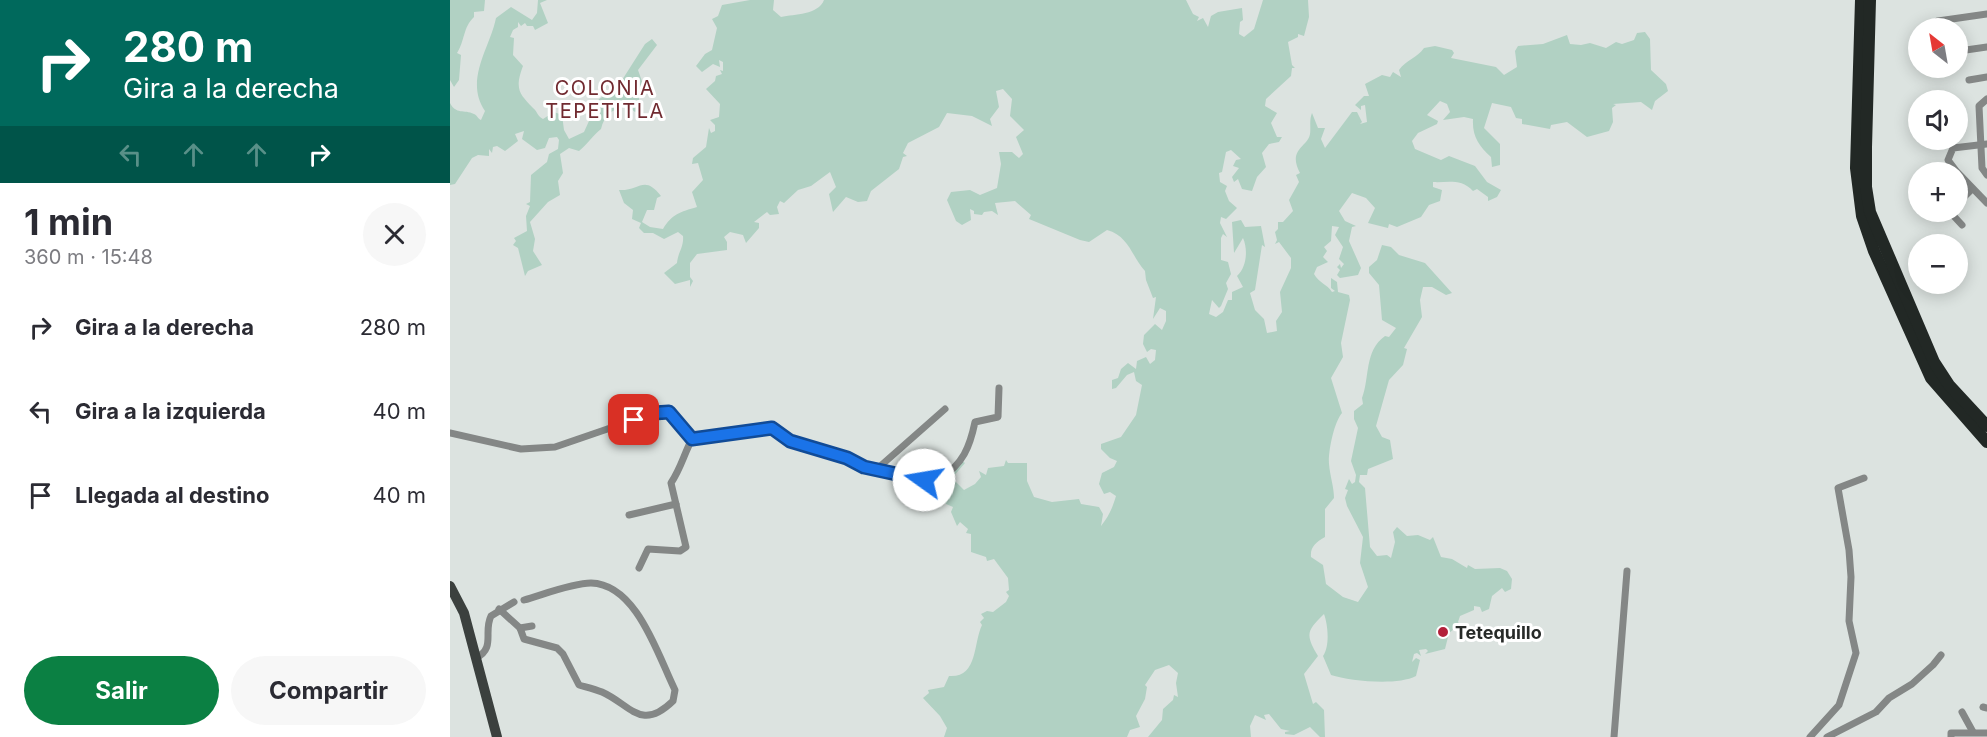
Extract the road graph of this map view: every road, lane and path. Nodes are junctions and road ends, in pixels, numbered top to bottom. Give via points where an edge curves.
1 (1861, 0) edge
2 (1870, 0) edge
3 (1987, 15) edge
4 (1962, 18) edge
5 (1987, 47) edge
6 (1968, 50) edge
7 (1987, 77) edge
8 (1969, 80) dead end
9 (1987, 99) edge
10 (1984, 113) edge
11 (1984, 145) edge
12 (1949, 162) edge
13 (1986, 175) edge
14 (1968, 185) edge
15 (1972, 189) junction
16 (1968, 193) edge
17 (1987, 203) edge
18 (1959, 222) edge
19 (1962, 225) dead end
20 (999, 388) dead end
21 (945, 409) dead end
22 (1987, 426) edge
23 (450, 434) edge
24 (692, 439) junction
25 (1987, 442) edge
26 (878, 469) junction
27 (1864, 478) dead end
28 (676, 504) junction
29 (629, 515) dead end
30 (639, 568) dead end
31 (1627, 571) dead end
32 (450, 586) edge
33 (524, 600) dead end
34 (514, 602) dead end
35 (499, 609) junction
36 (532, 626) dead end
37 (520, 628) junction
38 (1941, 655) dead end
39 (476, 658) junction
40 (1962, 712) dead end
41 (1973, 732) junction
42 (1987, 733) edge
43 (497, 737) edge
44 (1614, 737) edge
45 (1810, 737) edge
46 (1827, 737) edge
47 (1951, 737) edge

1 - 25 highway via 1856,168 1864,223 1931,378
2 - 22 highway via 1866,187 1870,212 1934,362 1949,385
3 - 4 street
5 - 6 street
7 - 8 street
9 - 10 street via 1979,106
10 - 11 street
11 - 12 street via 1953,148
11 - 13 street via 1982,168
14 - 15 street
15 - 16 street
15 - 17 street
18 - 19 street
20 - 26 street via 998,417 975,422 967,453 941,478 929,481
21 - 26 street
23 - 24 street via 521,449 555,447 654,413 669,412
24 - 26 street via 772,428 790,441
24 - 28 street via 671,483
27 - 45 street via 1838,488 1849,550 1849,621 1856,653 1839,705
28 - 29 street
28 - 30 street via 686,547 680,552 648,549
31 - 44 street
32 - 39 main road via 465,613
33 - 37 street via 590,583 624,595 675,690 673,701 655,715 639,715 603,692 579,685 557,648 524,639
34 - 35 street
35 - 37 street
35 - 39 street via 489,619 487,650
36 - 37 street
38 - 46 street via 1876,712
39 - 43 main road
40 - 41 street
41 - 42 street
41 - 47 street via 1951,732

